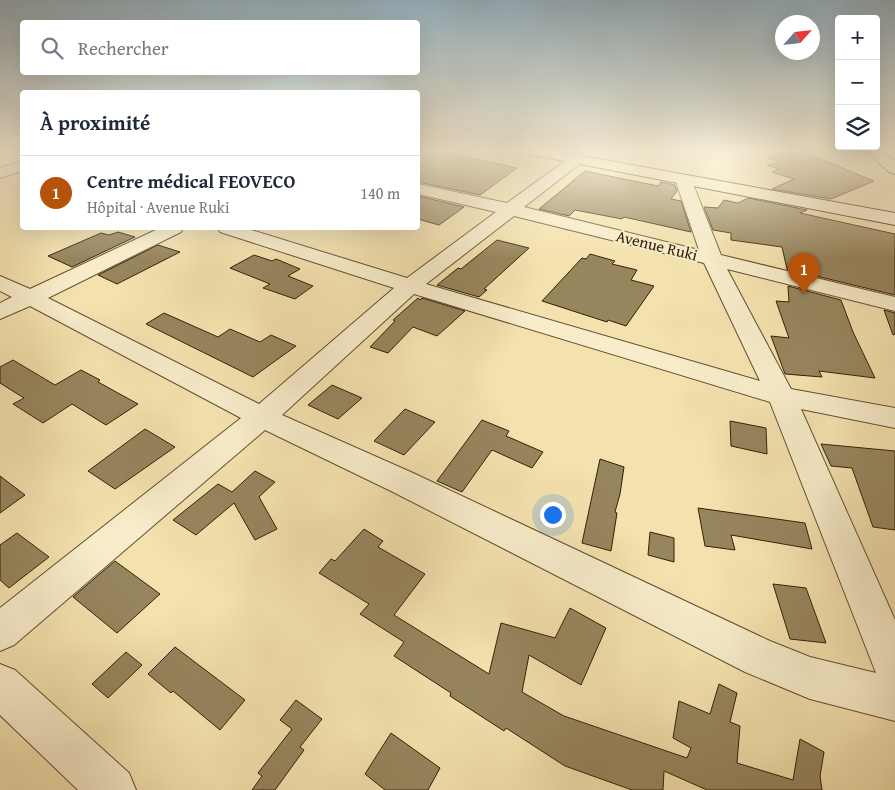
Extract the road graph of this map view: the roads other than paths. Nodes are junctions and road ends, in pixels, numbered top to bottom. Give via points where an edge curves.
1 (541, 186) edge
2 (685, 186) edge
3 (720, 186) edge
4 (420, 189) edge
5 (510, 209) junction
6 (895, 218) edge
7 (170, 230) edge
8 (233, 230) edge
9 (712, 259) junction
10 (0, 283) edge
11 (410, 286) junction
12 (31, 298) junction
13 (895, 304) edge
14 (0, 312) edge
15 (781, 396) junction
16 (262, 417) junction
17 (895, 418) edge
18 (0, 632) edge
19 (895, 668) edge
20 (0, 685) edge
21 (895, 699) edge
22 (112, 790) edge

1 - 5 street
2 - 9 street
3 - 6 street
4 - 5 street, Avenue Ruki
5 - 9 street, Avenue Ruki
5 - 11 street
7 - 12 street
8 - 11 street
9 - 13 street, Avenue Ruki
9 - 15 street
10 - 12 street
11 - 15 street
11 - 16 street
12 - 14 street
12 - 16 street
15 - 17 street
15 - 19 street
16 - 18 street
16 - 21 street via 760,658 810,678
20 - 22 street

